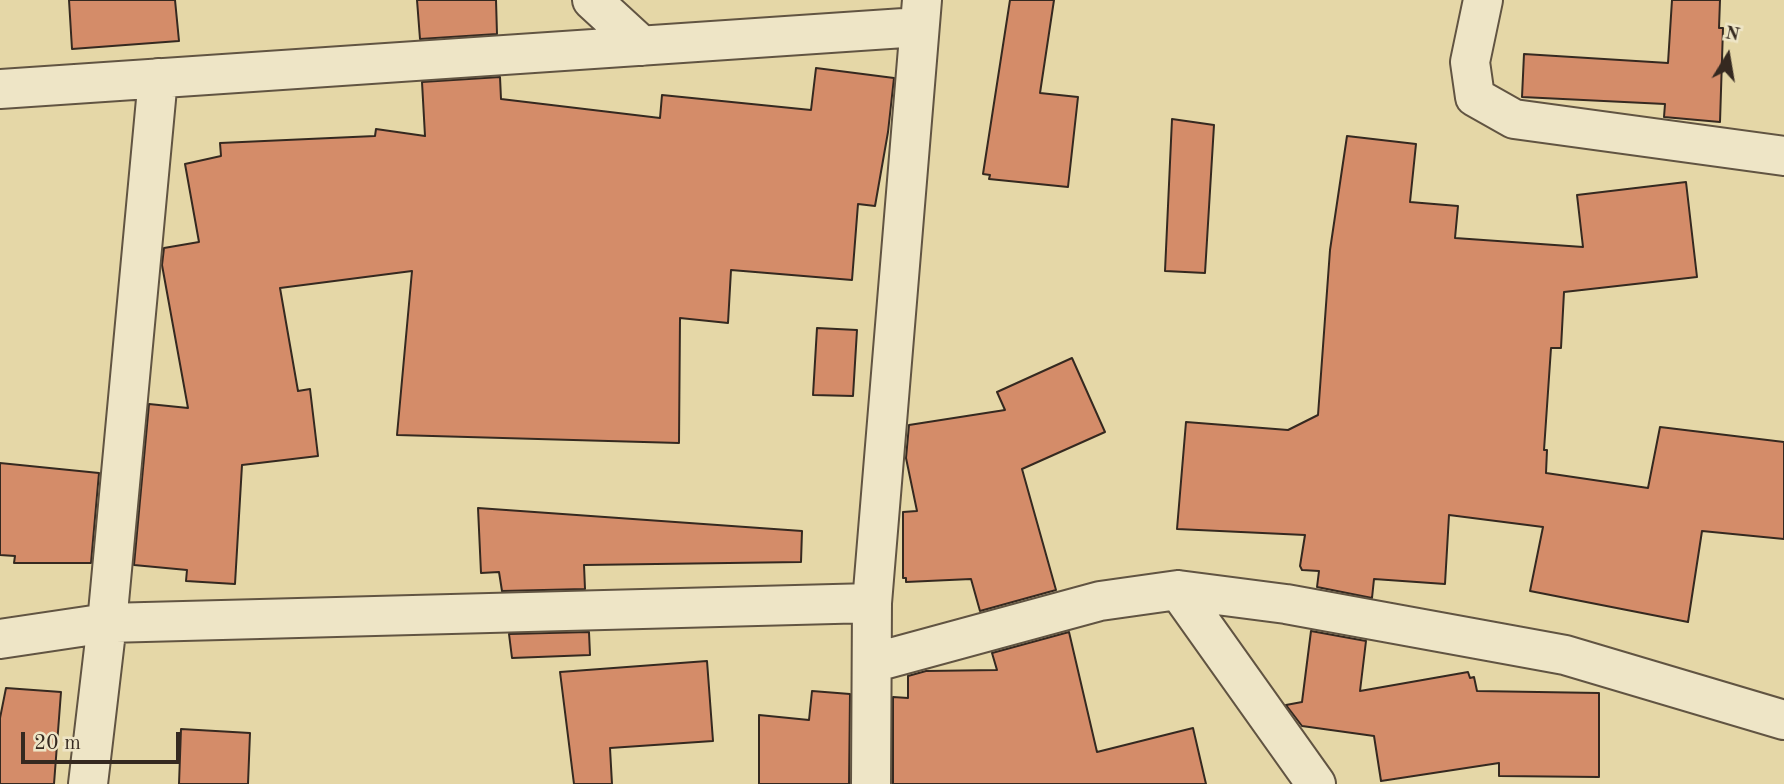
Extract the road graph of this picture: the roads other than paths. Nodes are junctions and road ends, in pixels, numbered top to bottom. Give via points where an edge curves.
1 (592, 0) edge
2 (1483, 0) edge
3 (920, 14) edge
4 (642, 46) junction
5 (158, 78) junction
6 (0, 89) edge
7 (1784, 156) edge
8 (1178, 590) junction
9 (872, 603) junction
10 (107, 623) junction
11 (0, 639) edge
12 (872, 663) junction
13 (1784, 720) edge
14 (88, 784) edge
15 (871, 784) edge
16 (1316, 784) edge

1 - 4 street
2 - 7 street via 1470,62 1475,97 1514,119
3 - 4 street
3 - 9 street
4 - 5 street
5 - 6 street
5 - 10 street
8 - 12 street via 1100,601
8 - 13 street via 1286,604 1565,655
8 - 16 street
9 - 10 street
9 - 12 street
10 - 11 street
10 - 14 street
12 - 15 street

